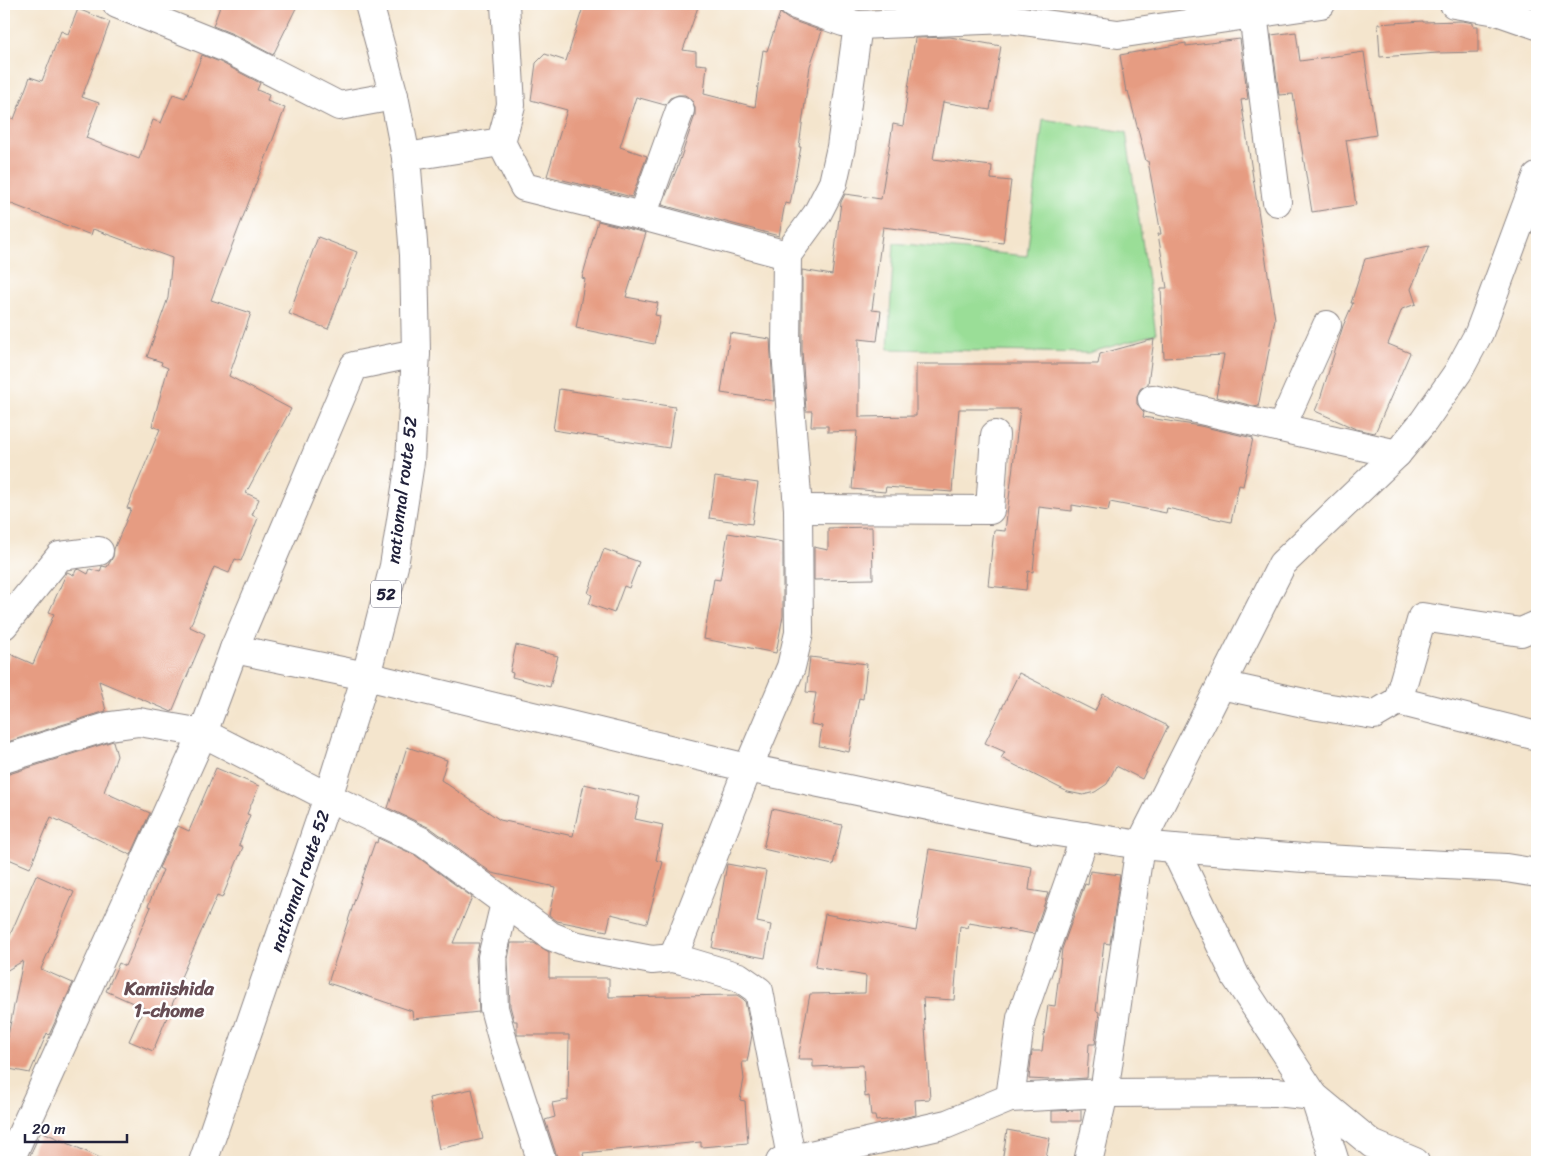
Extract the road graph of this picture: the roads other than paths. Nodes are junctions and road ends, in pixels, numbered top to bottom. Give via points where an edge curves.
1 (117, 4) edge
2 (369, 4) edge
3 (505, 4) edge
4 (793, 4) edge
5 (1321, 4) edge
6 (1454, 4) edge
7 (1253, 9) edge
8 (849, 17) edge
9 (1537, 25) edge
10 (394, 96) junction
11 (680, 110) dead end
12 (501, 142) junction
13 (406, 157) junction
14 (1537, 177) edge
15 (1276, 202) dead end
16 (642, 216) junction
17 (788, 255) junction
18 (1327, 325) dead end
19 (416, 353) junction
20 (1152, 399) dead end
21 (1281, 428) junction
22 (995, 435) dead end
23 (1396, 454) junction
24 (798, 509) junction
25 (99, 552) dead end
26 (4, 625) edge
27 (1537, 625) edge
28 (234, 649) junction
29 (366, 676) junction
30 (1221, 685) junction
31 (1398, 701) junction
32 (203, 733) junction
33 (1537, 736) edge
34 (4, 759) edge
35 (748, 768) junction
36 (328, 797) junction
37 (1085, 836) junction
38 (1140, 845) junction
39 (1174, 848) junction
40 (1537, 872) edge
41 (505, 903) junction
42 (673, 958) junction
43 (1104, 1093) junction
44 (1314, 1096) junction
45 (1010, 1098) junction
46 (788, 1161) edge
47 (8, 1162) edge
48 (203, 1162) edge
49 (542, 1162) edge
50 (1088, 1162) edge
51 (1335, 1162) edge
52 (1415, 1162) edge

1 - 10 main road via 226,48 339,106
2 - 10 main road, nationnal route 52 / 52
3 - 12 main road via 511,105
4 - 8 main road
5 - 7 main road
6 - 9 main road via 1496,11
7 - 8 main road via 1118,34 1009,19
7 - 15 main road
8 - 17 main road via 841,147 833,183 817,214
10 - 13 main road, nationnal route 52 / 52
11 - 16 main road
12 - 13 main road
12 - 16 main road via 524,187
13 - 19 main road, nationnal route 52 / 52 via 414,255
14 - 23 main road via 1479,333 1458,372
16 - 17 main road
17 - 24 main road via 786,351
18 - 21 main road
19 - 28 main road via 354,366
19 - 29 main road, nationnal route 52 / 52 via 410,462 395,556
20 - 21 main road
21 - 23 main road
22 - 24 main road via 990,510
23 - 30 main road via 1282,564
24 - 35 main road via 799,633 790,666
25 - 26 main road via 60,556
27 - 31 main road via 1521,632 1422,617
28 - 29 main road
28 - 32 main road
29 - 35 main road
29 - 36 main road, nationnal route 52 / 52
30 - 31 main road via 1318,706 1374,714
30 - 38 main road
31 - 33 main road
32 - 34 main road via 140,722 110,726
32 - 36 main road
32 - 47 main road
35 - 37 main road
35 - 42 main road
36 - 41 main road via 423,842
36 - 48 main road, nationnal route 52 / 52
37 - 38 main road
37 - 45 main road via 1021,1018
38 - 39 main road
38 - 43 main road
39 - 40 main road
39 - 44 main road via 1236,977
41 - 42 main road via 551,936 573,945 652,960
41 - 49 main road via 492,957 494,1008
42 - 46 main road via 739,977 759,991
43 - 44 main road via 1276,1092
43 - 45 main road
43 - 50 main road
44 - 51 main road
44 - 52 main road via 1372,1144
45 - 46 main road via 947,1124

